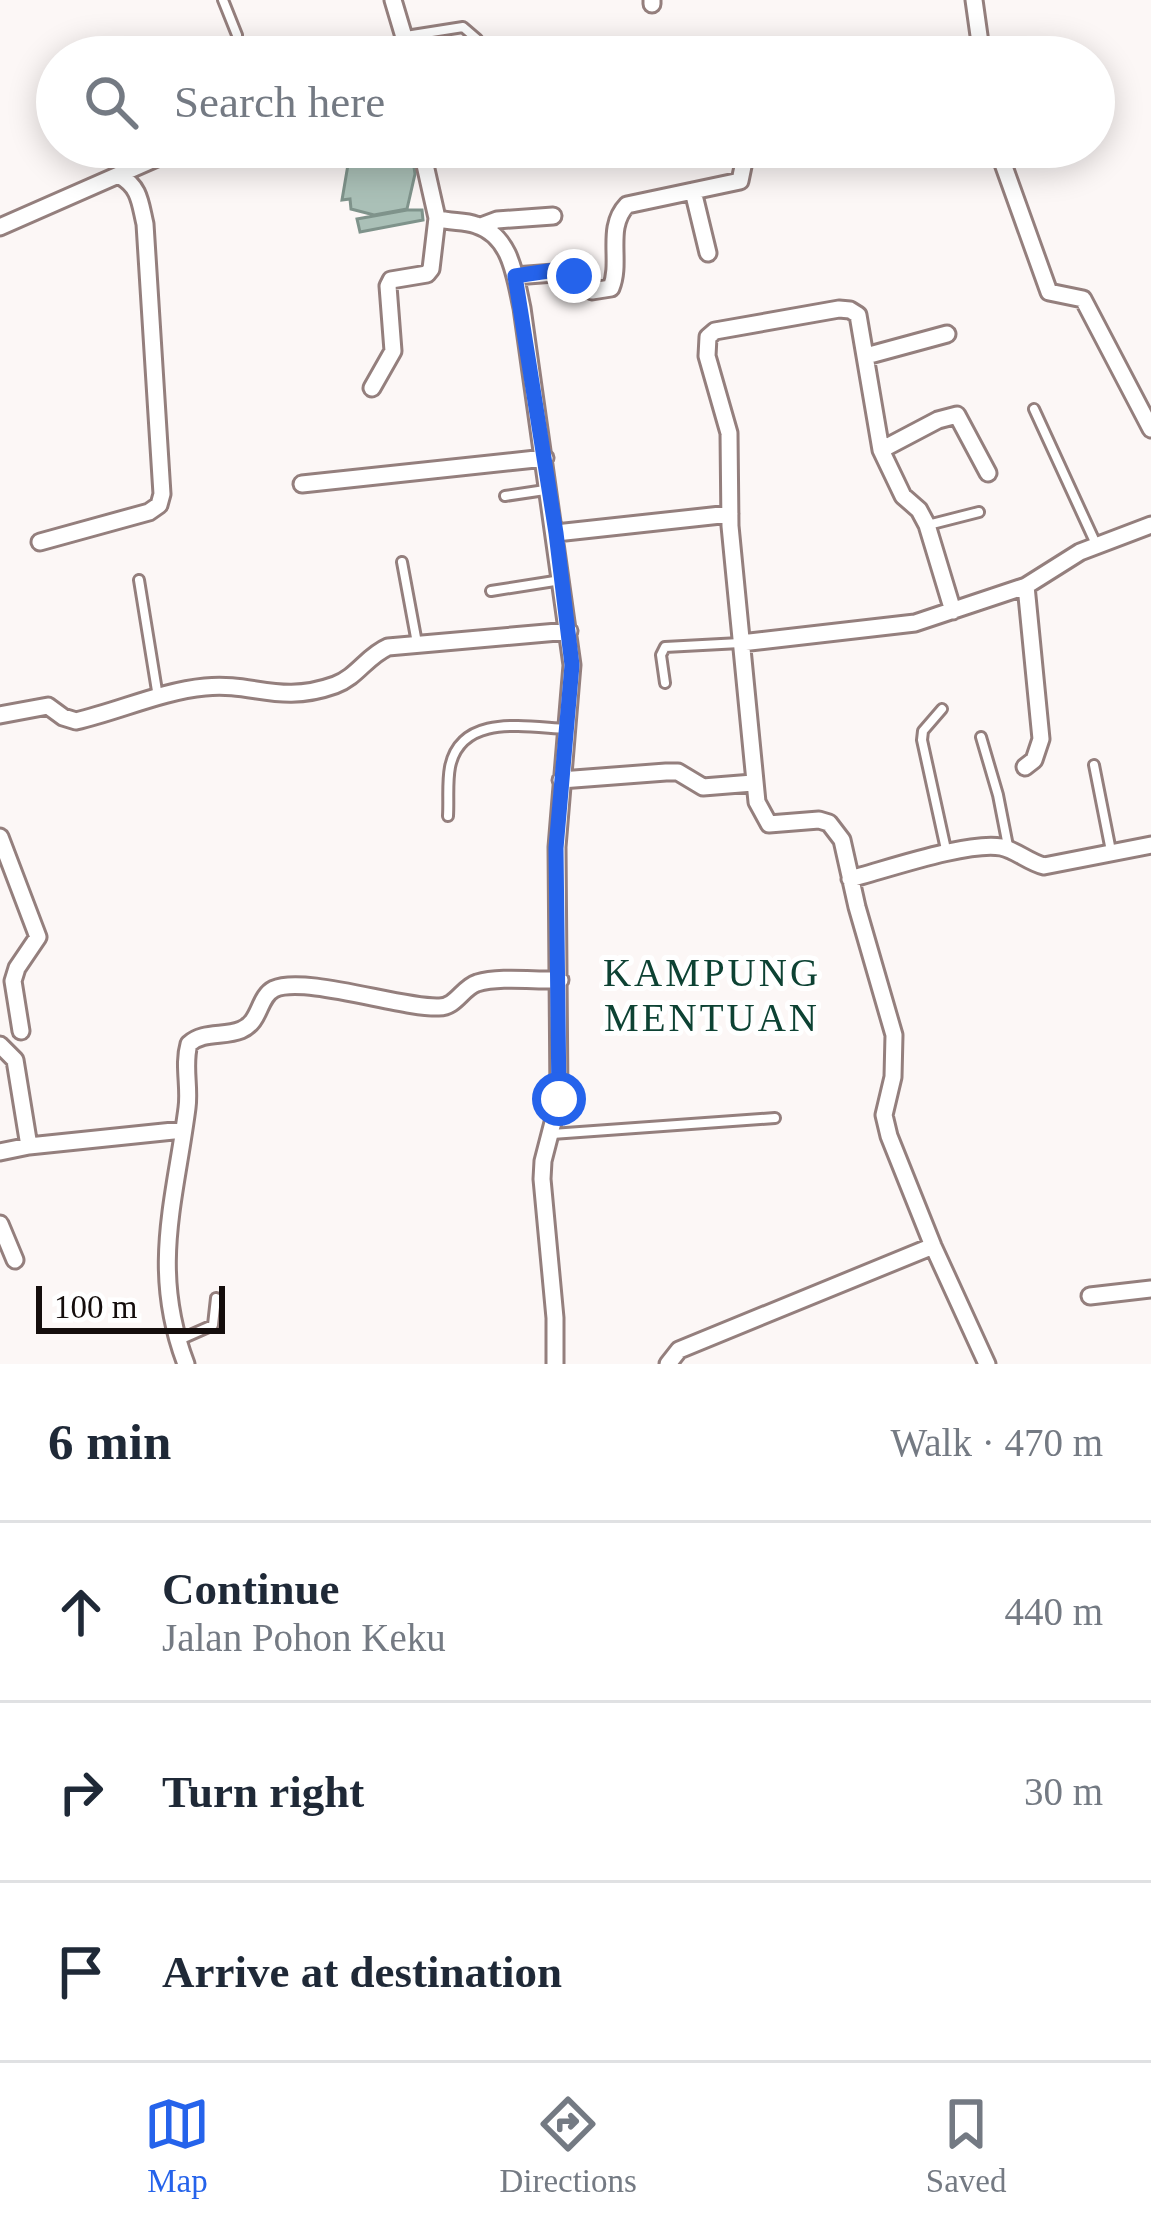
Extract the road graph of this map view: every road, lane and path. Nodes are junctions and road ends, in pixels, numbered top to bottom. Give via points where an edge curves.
1 (223, 0) edge
2 (393, 0) edge
3 (974, 0) edge
4 (237, 35) dead end
5 (406, 36) joint
6 (474, 36) edge
7 (979, 36) edge
8 (137, 168) edge
9 (426, 168) edge
10 (743, 168) edge
11 (1004, 168) edge
12 (120, 176) junction
13 (693, 190) junction
14 (553, 216) dead end
15 (437, 218) junction
16 (481, 226) junction
17 (0, 227) edge
18 (708, 254) dead end
19 (515, 276) junction
20 (947, 334) dead end
21 (866, 356) junction
22 (372, 388) dead end
23 (1034, 410) dead end
24 (1151, 429) edge
25 (880, 449) junction
26 (545, 458) junction
27 (988, 473) dead end
28 (302, 484) dead end
29 (549, 489) junction
30 (505, 496) dead end
31 (979, 512) dead end
32 (730, 514) junction
33 (1151, 525) edge
34 (927, 526) junction
35 (556, 533) junction
36 (40, 542) dead end
37 (1096, 545) junction
38 (402, 562) dead end
39 (139, 580) dead end
40 (562, 580) junction
41 (1026, 586) junction
42 (491, 591) dead end
43 (953, 611) junction
44 (568, 631) junction
45 (417, 644) junction
46 (741, 644) junction
47 (665, 683) dead end
48 (158, 699) junction
49 (942, 709) dead end
50 (0, 715) edge
51 (568, 729) junction
52 (981, 737) dead end
53 (1094, 764) dead end
54 (1024, 767) dead end
55 (561, 780) junction
56 (753, 783) junction
57 (448, 816) dead end
58 (0, 837) edge
59 (1151, 845) edge
60 (1008, 848) junction
61 (1111, 851) junction
62 (947, 854) junction
63 (850, 879) junction
64 (560, 980) junction
65 (21, 1031) dead end
66 (0, 1045) edge
67 (775, 1118) dead end
68 (183, 1130) junction
69 (552, 1134) junction
70 (29, 1146) junction
71 (0, 1152) edge
72 (0, 1224) edge
73 (933, 1246) junction
74 (15, 1260) dead end
75 (1151, 1289) edge
76 (1090, 1296) dead end
77 (216, 1298) dead end
78 (177, 1340) junction
79 (185, 1364) edge
80 (555, 1364) edge
81 (668, 1364) edge
82 (987, 1364) edge

1 - 4 lane
2 - 5 street
3 - 7 street
5 - 6 lane via 463,27
8 - 12 street
9 - 15 street
10 - 13 street via 740,181
11 - 24 street via 1048,292 1083,299
12 - 17 street
12 - 36 street via 133,183 145,224 162,494 149,512
13 - 18 street
13 - 19 street via 621,211 611,288 592,291 567,272
14 - 16 street
15 - 16 street
15 - 22 street via 431,269 388,286 393,351
16 - 19 street via 502,243
19 - 26 street
20 - 21 street
21 - 25 street
21 - 32 street via 850,310 708,337 729,434
23 - 37 lane
25 - 27 street via 957,416
25 - 34 street
26 - 28 street
26 - 29 street
29 - 30 lane
29 - 35 street
31 - 34 lane
32 - 35 street
32 - 46 street
33 - 37 street
34 - 43 street
35 - 40 street
37 - 41 street
38 - 45 lane
39 - 48 lane
40 - 42 lane
40 - 44 street
41 - 43 street
41 - 54 street via 1040,740
43 - 46 street via 875,630
44 - 45 street
44 - 51 street
45 - 48 street via 376,652 351,678 308,693 218,686
46 - 47 lane via 665,647
46 - 56 street
48 - 50 street via 76,721 48,706
49 - 62 lane via 922,740
51 - 55 street
51 - 57 lane via 478,730 450,766
52 - 60 lane
53 - 61 lane
55 - 56 street via 678,772 703,788
55 - 64 street
56 - 63 street via 769,824 819,820 836,829
58 - 65 street via 38,938 13,980
59 - 61 street
60 - 61 street via 1044,866
60 - 62 street
62 - 63 street
63 - 73 street via 894,1035 884,1114
64 - 68 street via 476,984 438,1008 272,990 245,1029 189,1044
64 - 69 street
66 - 70 street via 15,1060
67 - 69 lane
68 - 70 street
68 - 78 street via 166,1238
69 - 80 street via 542,1179
70 - 71 street
72 - 74 street
73 - 81 street via 679,1350
73 - 82 street
75 - 76 street
77 - 78 lane via 213,1325
78 - 79 street

